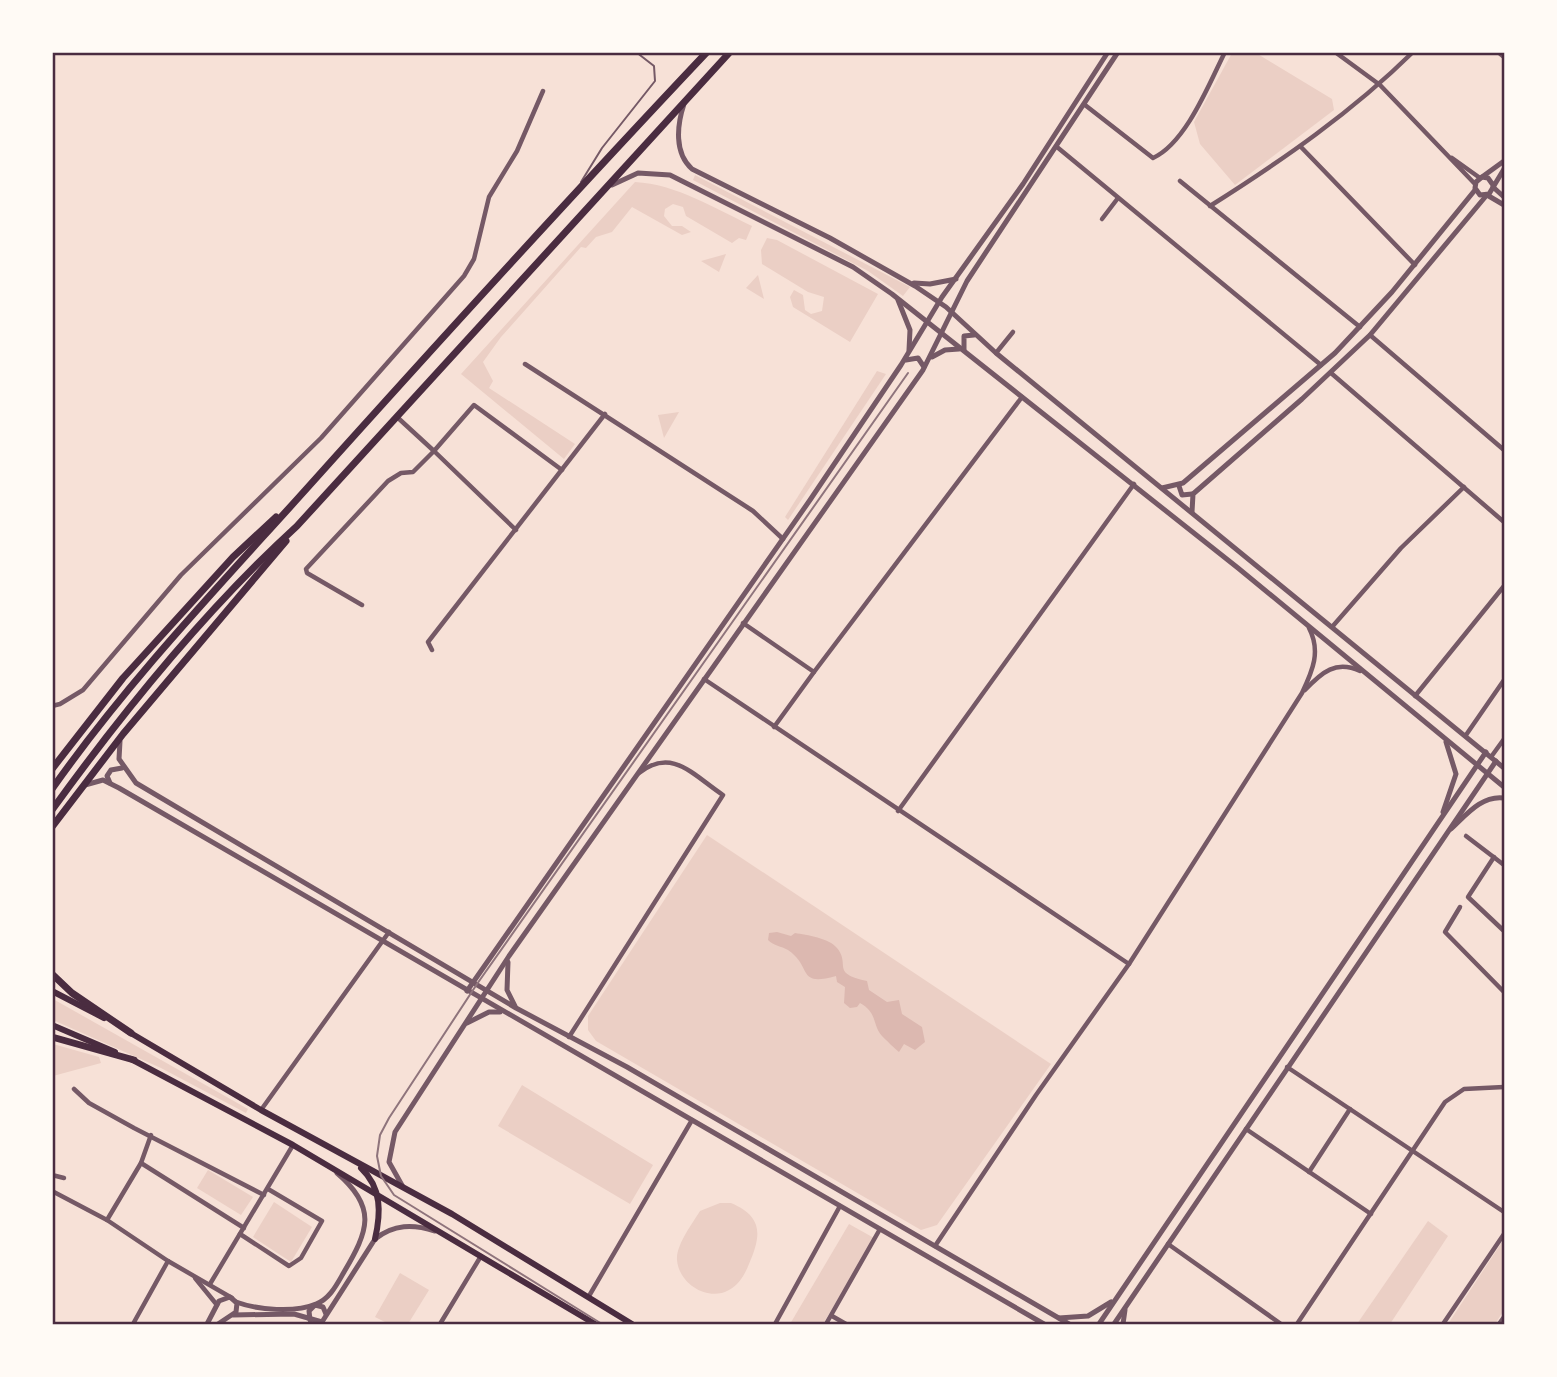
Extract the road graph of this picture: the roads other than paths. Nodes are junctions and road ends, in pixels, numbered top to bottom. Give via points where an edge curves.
1 (636, 52) edge
2 (707, 52) edge
3 (730, 52) edge
4 (1108, 52) edge
5 (1118, 52) edge
6 (1225, 52) edge
7 (1335, 52) edge
8 (1413, 52) edge
9 (1498, 52) edge
10 (1504, 57) edge
11 (1380, 85) junction
12 (543, 91) dead end
13 (685, 102) junction
14 (1085, 105) junction
15 (1301, 147) junction
16 (1057, 148) junction
17 (1452, 158) junction
18 (1504, 161) edge
19 (692, 169) junction
20 (1504, 169) edge
21 (1481, 178) junction
22 (685, 181) junction
23 (1180, 181) dead end
24 (612, 184) junction
25 (1493, 186) junction
26 (1475, 187) junction
27 (576, 191) junction
28 (1487, 195) junction
29 (1504, 197) edge
30 (1118, 198) junction
31 (1504, 205) edge
32 (1210, 206) junction
33 (1102, 219) dead end
34 (1415, 265) junction
35 (956, 279) junction
36 (911, 283) junction
37 (896, 297) junction
38 (958, 300) junction
39 (939, 301) junction
40 (952, 312) junction
41 (960, 320) junction
42 (927, 321) junction
43 (1360, 327) junction
44 (1013, 332) dead end
45 (943, 334) junction
46 (1370, 335) junction
47 (977, 336) junction
48 (964, 351) junction
49 (909, 352) junction
50 (996, 353) junction
51 (930, 359) junction
52 (525, 364) dead end
53 (901, 365) junction
54 (1322, 366) junction
55 (923, 370) junction
56 (1331, 373) junction
57 (1022, 397) junction
58 (605, 414) junction
59 (397, 417) junction
60 (1504, 450) edge
61 (434, 451) junction
62 (562, 470) junction
63 (1134, 484) junction
64 (1179, 486) junction
65 (1464, 487) junction
66 (1160, 488) junction
67 (1193, 494) junction
68 (288, 509) junction
69 (1194, 515) junction
70 (1504, 522) edge
71 (297, 526) junction
72 (516, 530) junction
73 (783, 540) junction
74 (1504, 586) edge
75 (362, 605) dead end
76 (743, 623) junction
77 (1308, 626) junction
78 (1332, 627) junction
79 (432, 650) dead end
80 (814, 672) junction
81 (1367, 674) junction
82 (704, 679) junction
83 (1504, 680) edge
84 (1303, 693) junction
85 (1415, 696) junction
86 (52, 705) edge
87 (774, 727) junction
88 (123, 734) junction
89 (1466, 735) junction
90 (1444, 739) junction
91 (1504, 739) edge
92 (1491, 757) junction
93 (1477, 766) junction
94 (52, 768) edge
95 (122, 768) junction
96 (1504, 768) edge
97 (1487, 773) junction
98 (636, 776) junction
99 (111, 784) junction
100 (1504, 788) edge
101 (52, 789) edge
102 (77, 794) junction
103 (1504, 797) edge
104 (52, 810) edge
105 (64, 811) junction
106 (898, 811) junction
107 (1439, 822) junction
108 (52, 827) edge
109 (52, 833) edge
110 (1444, 835) junction
111 (1466, 836) dead end
112 (1494, 857) junction
113 (1504, 865) edge
114 (1460, 907) dead end
115 (1504, 931) edge
116 (389, 932) junction
117 (383, 941) junction
118 (509, 956) junction
119 (1129, 964) junction
120 (52, 974) edge
121 (473, 982) junction
122 (487, 990) junction
123 (52, 991) edge
124 (467, 991) junction
125 (1504, 992) edge
126 (480, 999) junction
127 (516, 1008) junction
128 (503, 1013) junction
129 (464, 1024) junction
130 (52, 1025) edge
131 (131, 1033) junction
132 (52, 1037) edge
133 (569, 1037) junction
134 (134, 1060) junction
135 (1287, 1067) junction
136 (1504, 1087) edge
137 (74, 1089) dead end
138 (1350, 1109) junction
139 (261, 1110) junction
140 (692, 1120) junction
141 (1246, 1129) junction
142 (151, 1135) junction
143 (293, 1145) junction
144 (1413, 1151) junction
145 (349, 1158) junction
146 (141, 1163) junction
147 (334, 1171) junction
148 (1309, 1172) junction
149 (52, 1175) edge
150 (64, 1178) dead end
151 (403, 1187) junction
152 (268, 1189) junction
153 (52, 1191) edge
154 (264, 1195) junction
155 (378, 1198) junction
156 (841, 1206) junction
157 (1504, 1212) edge
158 (1371, 1214) junction
159 (107, 1220) junction
160 (244, 1228) junction
161 (880, 1229) junction
162 (438, 1232) junction
163 (240, 1234) junction
164 (1504, 1234) edge
165 (375, 1239) junction
166 (1166, 1243) junction
167 (935, 1246) junction
168 (481, 1256) junction
169 (168, 1261) junction
170 (188, 1273) junction
171 (210, 1284) junction
172 (589, 1296) junction
173 (1116, 1298) junction
174 (234, 1300) junction
175 (1126, 1304) junction
176 (315, 1305) junction
177 (217, 1306) junction
178 (232, 1316) junction
179 (832, 1316) junction
180 (1057, 1317) junction
181 (1504, 1317) edge
182 (326, 1321) edge
183 (312, 1322) edge
184 (133, 1325) edge
185 (207, 1325) edge
186 (218, 1325) edge
187 (440, 1325) edge
188 (595, 1325) edge
189 (632, 1325) edge
190 (775, 1325) edge
191 (826, 1325) edge
192 (846, 1325) edge
193 (1044, 1325) edge
194 (1069, 1325) edge
195 (1099, 1325) edge
196 (1114, 1325) edge
197 (1123, 1325) edge
198 (1281, 1325) edge
199 (1297, 1325) edge
200 (1443, 1325) edge
201 (1499, 1325) edge

1 - 27 lane via 651,63 657,78 594,158
2 - 27 highway
3 - 13 highway
4 - 35 street via 1018,193
5 - 14 street
6 - 14 street via 1191,120 1163,154 1153,158
7 - 11 street
8 - 11 street
9 - 10 street
11 - 15 street
11 - 17 street
12 - 86 street via 517,151 489,197 474,259 464,276 321,438 181,575 83,691
13 - 19 street via 679,134 684,158
13 - 24 highway
14 - 16 street
15 - 32 street
15 - 34 street
16 - 30 street
16 - 38 street
17 - 21 street
17 - 26 street
18 - 21 street
19 - 22 street via 684,173
19 - 36 street
20 - 25 street
21 - 25 street via 1488,178
21 - 26 street
22 - 24 street via 646,172
22 - 37 street via 853,267
23 - 32 street
24 - 59 highway
25 - 28 street
25 - 29 street
26 - 28 street
26 - 34 street
27 - 68 highway
28 - 31 street
28 - 46 street
30 - 33 street
30 - 54 street
32 - 43 street
34 - 43 street
35 - 36 street
35 - 39 street
36 - 39 street
37 - 42 street
37 - 49 street via 908,318
38 - 40 street
38 - 41 street
39 - 40 street
39 - 42 street
40 - 41 street
40 - 45 street
41 - 47 street
42 - 45 street
42 - 49 street
43 - 54 street
44 - 50 street
45 - 48 street
45 - 51 street
46 - 56 street
46 - 60 street
47 - 48 street via 964,337
47 - 50 street
48 - 51 street via 945,350
48 - 57 street
49 - 53 street
50 - 66 street
51 - 55 street
52 - 58 street
53 - 55 street via 911,357 918,358 925,365
53 - 73 street
54 - 64 street
55 - 76 street
56 - 65 street
56 - 67 street
57 - 63 street
57 - 80 street
58 - 62 street
58 - 73 street via 753,511
59 - 61 street
59 - 71 highway
61 - 62 street via 474,405
61 - 72 street
61 - 75 street via 413,472 401,472 388,481 306,569
62 - 72 street
63 - 77 street
63 - 106 street
64 - 66 street
64 - 67 street via 1184,496
65 - 70 street
65 - 78 street via 1401,548
66 - 69 street
67 - 69 street
68 - 94 highway via 233,557 100,705
68 - 101 highway via 120,702
69 - 78 street
71 - 88 highway
71 - 104 highway via 234,587 136,699
72 - 79 street via 428,642
73 - 121 street
74 - 85 street
76 - 80 street
76 - 82 street
77 - 81 street
77 - 84 street via 1316,642 1316,658
78 - 85 street
80 - 87 street
81 - 84 street via 1348,665 1331,667
81 - 90 street
82 - 87 street
82 - 98 street
83 - 89 street
84 - 119 street
85 - 89 street
87 - 106 street
88 - 95 street via 118,747
88 - 102 highway
89 - 92 street
90 - 93 street
90 - 107 street via 1456,774
91 - 92 street
92 - 93 street
92 - 96 street
92 - 97 street
93 - 97 street
93 - 107 street
95 - 99 street via 108,773
95 - 116 street via 136,783
97 - 100 street
97 - 110 street
98 - 118 street
98 - 133 street via 654,761 664,761 723,794
99 - 102 street via 94,781
99 - 117 street
102 - 105 highway
103 - 110 street via 1477,804
105 - 108 highway
105 - 109 highway
106 - 119 street
107 - 173 street
110 - 135 street
111 - 112 street
112 - 113 street
112 - 115 street via 1468,897
114 - 125 street via 1445,932
116 - 117 street
116 - 121 street
117 - 124 street
117 - 139 street
118 - 122 street
118 - 127 street via 506,979
119 - 167 street
120 - 131 highway
121 - 122 street
121 - 124 street
122 - 126 street
122 - 127 street
123 - 131 main road
124 - 126 street
126 - 128 street
126 - 129 street
127 - 133 street
128 - 129 street via 489,1012
128 - 140 street
129 - 151 street via 395,1132 389,1162
130 - 134 main road
131 - 139 main road
132 - 134 highway
133 - 167 street
134 - 143 main road
135 - 138 street
135 - 141 street
136 - 144 street via 1464,1089 1445,1102
137 - 142 street via 89,1103
138 - 144 street
138 - 148 street
139 - 145 main road
140 - 156 street
140 - 172 street
141 - 148 street
141 - 158 street
141 - 166 street
142 - 146 street
142 - 154 street
143 - 147 main road
143 - 152 street
144 - 157 street
144 - 158 street
145 - 151 main road
145 - 155 main road via 371,1180
146 - 159 street
146 - 160 street
147 - 155 main road
147 - 176 street via 362,1201 365,1229 332,1291
148 - 158 street
149 - 150 street
151 - 172 main road
152 - 154 street
152 - 163 street via 322,1220 301,1258 289,1266
153 - 159 street
154 - 160 street
155 - 162 main road
155 - 165 main road
156 - 161 street
156 - 190 street
158 - 199 street
159 - 169 street
160 - 163 street
161 - 179 street
161 - 193 street
162 - 165 street via 406,1225
162 - 168 main road
163 - 171 street
164 - 200 street
165 - 182 street
166 - 175 street
166 - 198 street
167 - 180 street
168 - 187 street
168 - 188 main road
169 - 170 street
169 - 184 street
170 - 171 street
170 - 177 street
171 - 174 street
172 - 189 main road
173 - 180 street via 1088,1316
173 - 195 street
174 - 176 street via 260,1308
174 - 177 street via 223,1298
174 - 178 street via 237,1309
175 - 196 street
175 - 197 street
176 - 182 street via 325,1309
176 - 183 street via 309,1311
177 - 178 street via 222,1315
177 - 185 street
178 - 183 street via 288,1314
178 - 186 street
179 - 191 street
179 - 192 street
180 - 194 street
181 - 201 street
182 - 183 street

